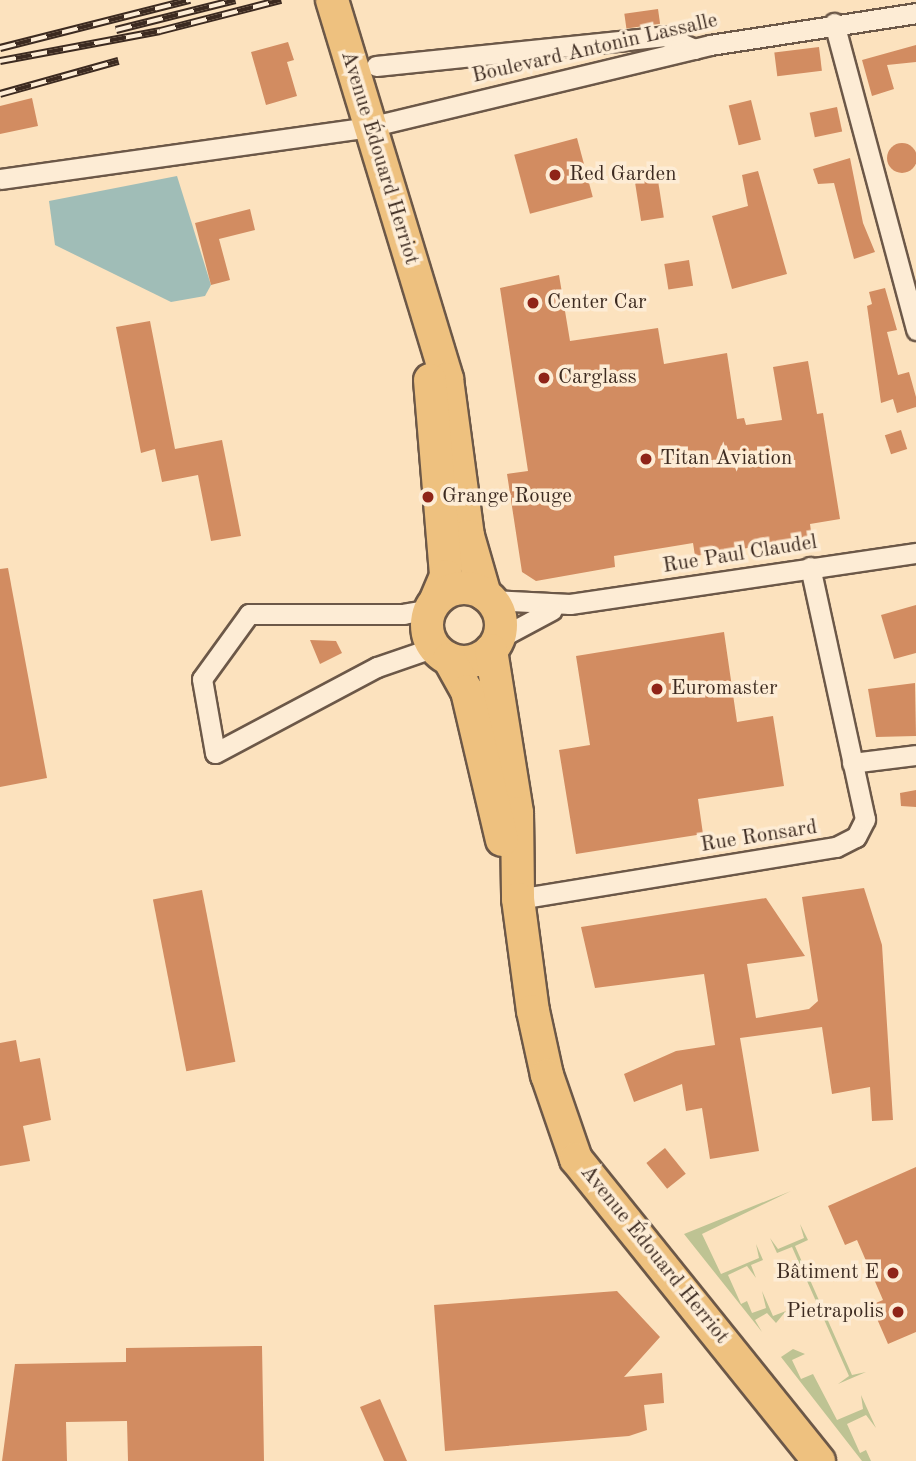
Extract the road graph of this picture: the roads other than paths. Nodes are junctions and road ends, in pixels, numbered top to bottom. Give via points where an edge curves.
1 (332, 0) edge
2 (916, 13) edge
3 (834, 23) junction
4 (694, 49) junction
5 (367, 78) junction
6 (369, 127) junction
7 (0, 179) edge
8 (427, 316) junction
9 (916, 330) edge
10 (916, 553) edge
11 (810, 567) junction
12 (488, 598) junction
13 (570, 604) junction
14 (433, 605) junction
15 (494, 645) junction
16 (442, 653) junction
17 (916, 755) edge
18 (852, 763) junction
19 (518, 899) junction
20 (819, 1461) edge

1 - 5 main road, Avenue Édouard Herriot
2 - 3 street, Boulevard Antonin Lassalle
3 - 4 street, Boulevard Antonin Lassalle
3 - 9 street
4 - 5 street via 665,36
4 - 6 street, Boulevard Antonin Lassalle
5 - 6 main road, Avenue Édouard Herriot
6 - 7 street, Boulevard Antonin Lassalle
6 - 8 main road, Avenue Édouard Herriot
8 - 12 main road, Avenue Édouard Herriot via 447,379 468,536
8 - 14 main road, Avenue Édouard Herriot via 446,576
10 - 11 street, Rue Paul Claudel
11 - 13 street, Rue Paul Claudel
11 - 18 street, Rue Ronsard
12 - 13 street, Rue Paul Claudel
12 - 14 main road via 455,589
12 - 15 main road via 500,619
13 - 15 street, Rue Paul Claudel via 524,620
14 - 16 main road via 427,629
14 - 16 street via 404,614 249,614 202,679 215,753 389,662
15 - 16 main road via 471,661
15 - 19 main road, Avenue Édouard Herriot via 517,813
16 - 19 main road, Avenue Édouard Herriot via 467,691
17 - 18 street
18 - 19 street, Rue Ronsard via 865,819 856,837 836,847
19 - 20 main road, Avenue Édouard Herriot via 547,1075 576,1159

